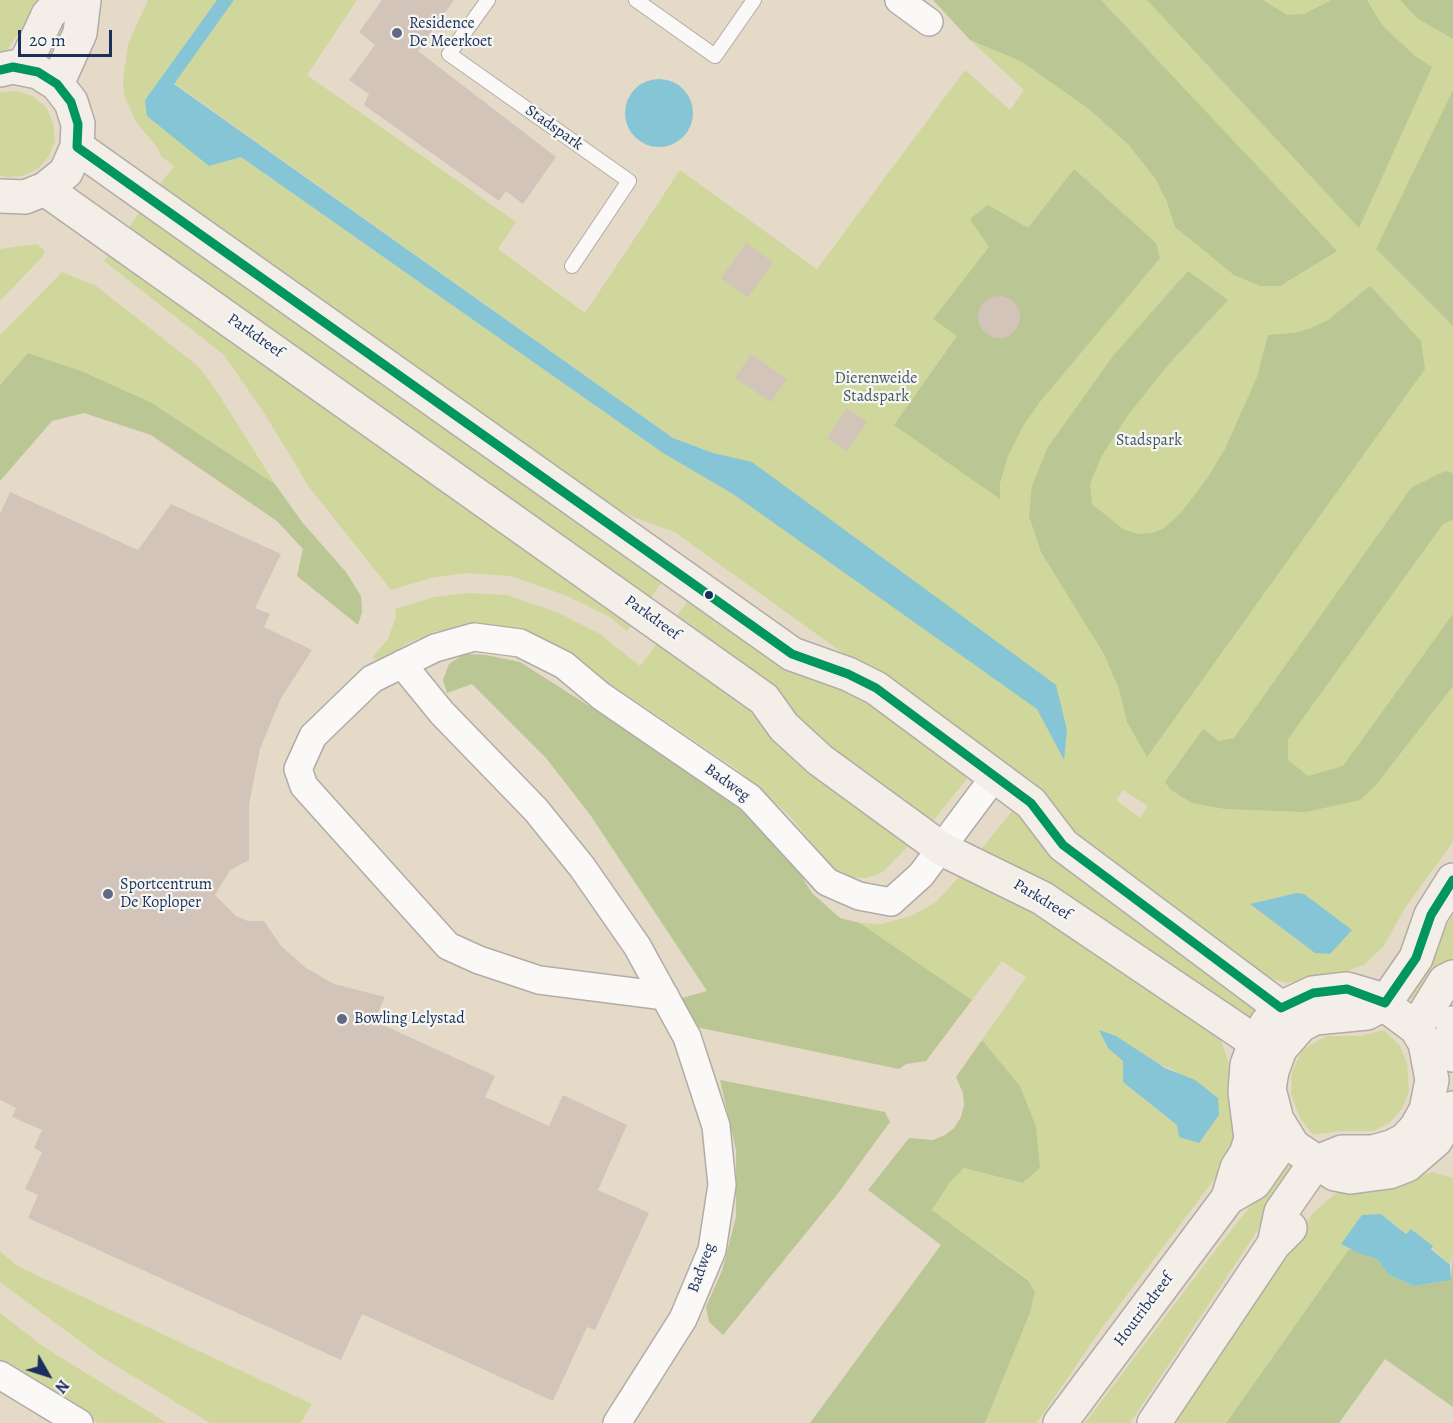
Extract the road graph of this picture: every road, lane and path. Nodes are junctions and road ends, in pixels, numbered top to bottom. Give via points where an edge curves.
1 (62, 0) edge
2 (84, 0) edge
3 (488, 0) edge
4 (636, 0) edge
5 (754, 0) edge
6 (899, 0) edge
7 (929, 22) dead end
8 (12, 69) edge
9 (57, 84) junction
10 (77, 147) junction
11 (45, 189) junction
12 (0, 196) edge
13 (572, 266) dead end
14 (402, 664) junction
15 (995, 776) junction
16 (942, 849) junction
17 (1453, 880) edge
18 (1453, 977) edge
19 (665, 996) junction
20 (1374, 998) junction
21 (1281, 1008) junction
22 (1416, 1028) junction
23 (1265, 1053) junction
24 (1447, 1106) edge
25 (1286, 1137) junction
26 (1440, 1156) edge
27 (1325, 1168) junction
28 (1228, 1198) junction
29 (0, 1375) edge
30 (79, 1423) edge
31 (617, 1423) edge
32 (1060, 1423) edge
33 (1154, 1423) edge

1 - 8 street
2 - 9 street via 80,33
3 - 13 lane, Stadspark via 449,54 629,181
4 - 5 lane via 715,56
6 - 7 street
8 - 9 street via 38,72
9 - 10 street via 71,102 78,124
10 - 11 street via 66,172
10 - 15 street via 792,654 876,688
11 - 12 street via 25,197
11 - 16 street, Parkdreef via 764,699 784,727 820,760
14 - 16 street, Badweg via 435,648 474,637 520,643 564,665 601,696 750,798 827,882 859,896 891,902
14 - 19 street, Badweg via 442,713 536,810 582,867 637,946
14 - 19 street, Badweg via 372,679 313,736 298,769 304,786 448,946 539,980
15 - 16 street, Badweg
15 - 21 street via 1031,803 1063,845
16 - 23 street, Parkdreef via 1042,898
17 - 20 street via 1431,915 1416,958
18 - 22 street via 1445,981
19 - 31 street, Badweg via 687,1037 716,1126 723,1185 712,1250 683,1319
20 - 21 street via 1347,989 1313,993
20 - 22 street
20 - 23 street via 1367,1013 1316,1018 1300,1025 1280,1049
21 - 23 street
22 - 24 street
23 - 25 street via 1269,1089
23 - 28 street, Houtribdreef via 1247,1065 1245,1092 1251,1139
24 - 26 street
24 - 27 street via 1405,1140 1373,1152 1329,1155
25 - 27 street
25 - 28 street, Houtribdreef via 1254,1183
26 - 27 street via 1389,1172 1351,1177
27 - 33 street via 1281,1212 1274,1244
28 - 32 street, Houtribdreef
29 - 30 street

